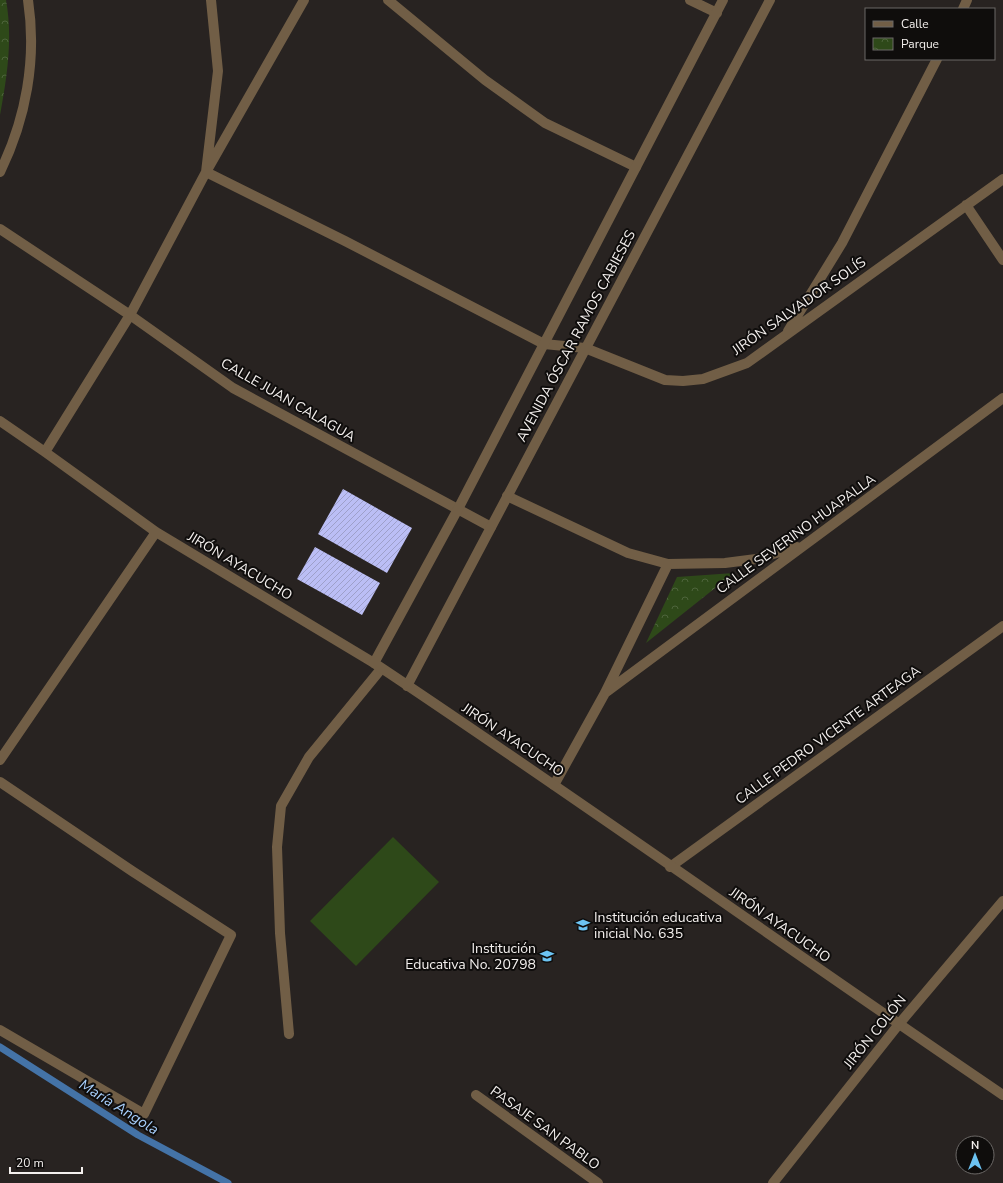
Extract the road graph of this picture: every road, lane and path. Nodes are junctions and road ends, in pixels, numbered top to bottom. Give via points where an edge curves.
1 (28, 0) edge
2 (211, 0) edge
3 (304, 0) edge
4 (388, 0) edge
5 (690, 0) edge
6 (723, 0) edge
7 (770, 0) edge
8 (716, 13) junction
9 (936, 60) edge
10 (636, 167) junction
11 (0, 172) edge
12 (206, 172) junction
13 (1003, 179) edge
14 (966, 205) junction
15 (0, 229) edge
16 (1003, 260) edge
17 (130, 315) junction
18 (786, 335) junction
19 (544, 344) junction
20 (585, 348) junction
21 (1003, 398) edge
22 (2, 427) edge
23 (45, 452) junction
24 (507, 496) junction
25 (458, 509) junction
26 (491, 527) junction
27 (156, 532) junction
28 (805, 544) junction
29 (668, 564) junction
30 (1003, 626) edge
31 (378, 666) junction
32 (407, 686) junction
33 (605, 693) junction
34 (0, 760) edge
35 (0, 782) edge
36 (554, 784) junction
37 (670, 867) junction
38 (1003, 901) edge
39 (899, 1024) junction
40 (0, 1030) edge
41 (289, 1034) dead end
42 (1003, 1095) edge
43 (476, 1096) dead end
44 (598, 1183) edge
45 (773, 1183) edge

1 - 11 street via 31,20 28,90 21,123
2 - 12 street via 218,71
3 - 12 street
4 - 10 street via 485,80 545,123
5 - 8 street
6 - 8 street, AVENIDA ÓSCAR RAMOS CABIESES
7 - 20 street, AVENIDA ÓSCAR RAMOS CABIESES
8 - 10 street, AVENIDA ÓSCAR RAMOS CABIESES
9 - 18 street via 842,243
10 - 19 street, AVENIDA ÓSCAR RAMOS CABIESES
12 - 17 street
12 - 19 street
13 - 14 street, JIRÓN SALVADOR SOLÍS
14 - 16 street
14 - 18 street, JIRÓN SALVADOR SOLÍS
15 - 17 street, CALLE JUAN CALAGUA
17 - 23 street
17 - 25 street, CALLE JUAN CALAGUA via 233,388
18 - 20 street, JIRÓN SALVADOR SOLÍS via 747,363 703,379 683,381 665,380
19 - 20 street, JIRÓN SALVADOR SOLÍS
19 - 25 street, AVENIDA ÓSCAR RAMOS CABIESES
20 - 24 street, AVENIDA ÓSCAR RAMOS CABIESES
21 - 28 street, CALLE SEVERINO HUAPALLA
22 - 23 street, JIRÓN AYACUCHO
23 - 27 street, JIRÓN AYACUCHO
24 - 26 street, AVENIDA ÓSCAR RAMOS CABIESES
24 - 29 street via 628,553
25 - 26 street, CALLE JUAN CALAGUA
25 - 31 street, AVENIDA ÓSCAR RAMOS CABIESES
26 - 32 street, AVENIDA ÓSCAR RAMOS CABIESES
27 - 31 street, JIRÓN AYACUCHO
27 - 34 street
28 - 29 street via 756,559 725,563
28 - 33 street, CALLE SEVERINO HUAPALLA
29 - 33 street
30 - 37 street, CALLE PEDRO VICENTE ARTEAGA
31 - 32 street, JIRÓN AYACUCHO
31 - 41 street, AVENIDA ÓSCAR RAMOS CABIESES via 309,756 281,806 277,847 280,933
32 - 36 street, JIRÓN AYACUCHO
33 - 36 street
35 - 40 street via 231,935 144,1114
36 - 37 street, JIRÓN AYACUCHO
37 - 39 street, JIRÓN AYACUCHO
38 - 39 street, JIRÓN COLÓN
39 - 42 street, JIRÓN AYACUCHO
39 - 45 street, JIRÓN COLÓN
43 - 44 street, PASAJE SAN PABLO

